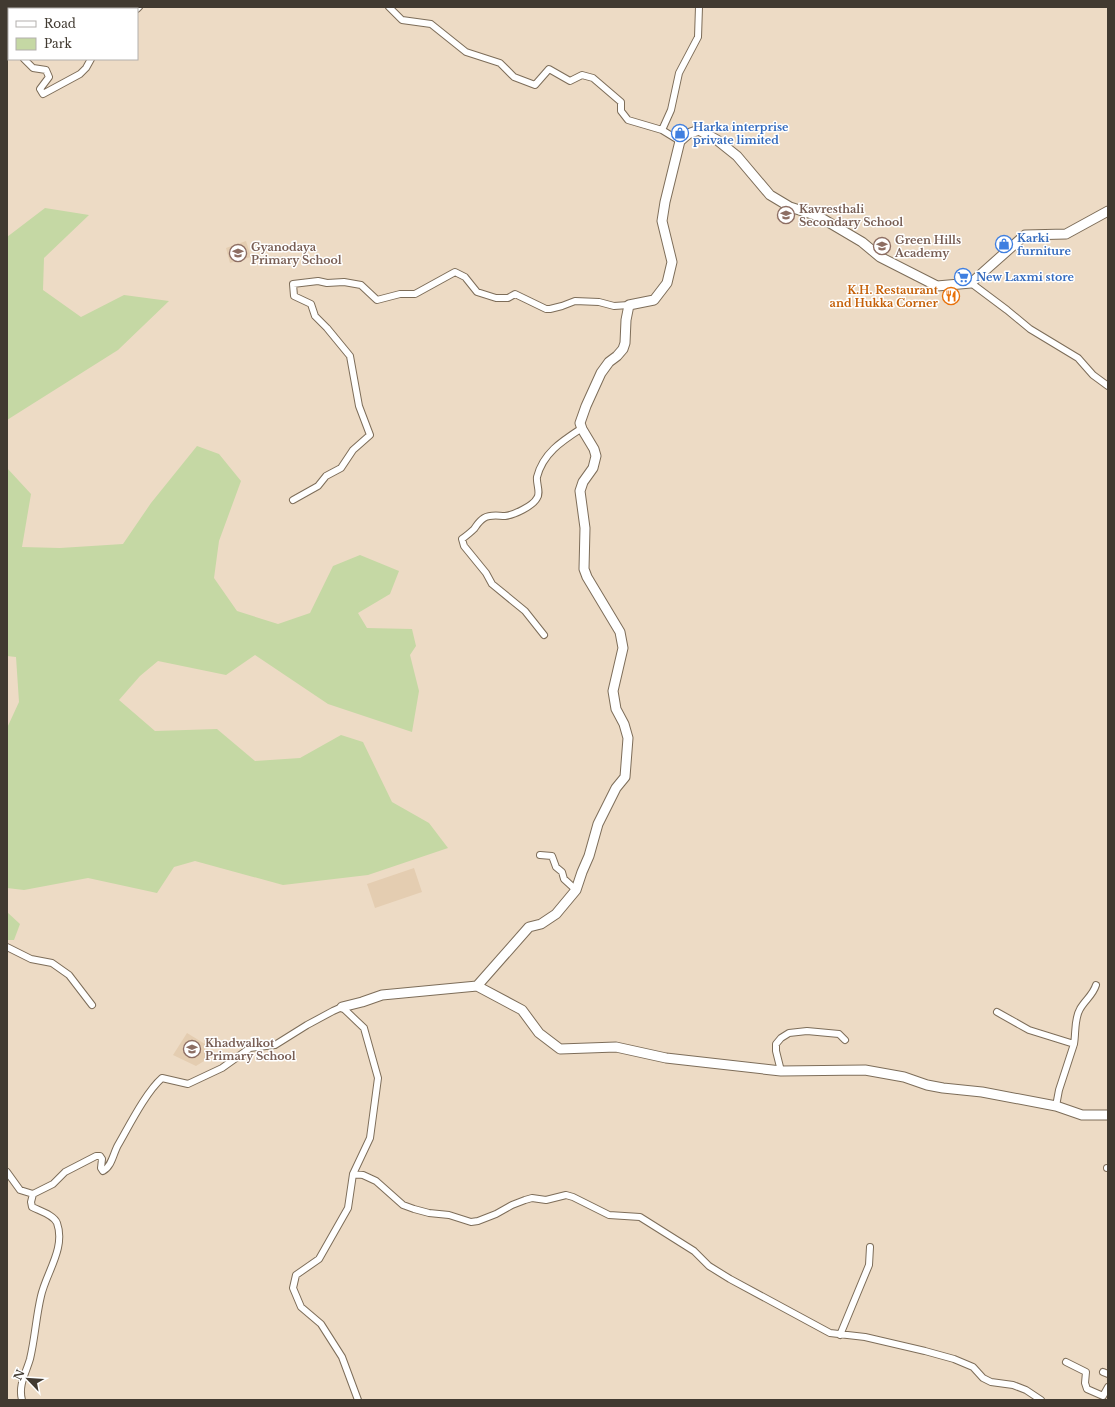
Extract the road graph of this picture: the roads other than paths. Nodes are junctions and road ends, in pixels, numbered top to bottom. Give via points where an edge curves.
1 (389, 7) edge
2 (699, 7) edge
3 (25, 60) edge
4 (90, 60) edge
5 (662, 130) junction
6 (680, 141) junction
7 (1108, 212) edge
8 (971, 283) junction
9 (629, 305) junction
10 (1108, 386) edge
11 (582, 428) junction
12 (292, 500) dead end
13 (544, 634) dead end
14 (540, 855) dead end
15 (576, 890) junction
16 (7, 947) edge
17 (477, 986) junction
18 (1096, 986) dead end
19 (92, 1005) dead end
20 (342, 1007) junction
21 (997, 1012) dead end
22 (845, 1040) dead end
23 (1074, 1044) junction
24 (781, 1071) junction
25 (1056, 1106) junction
26 (1108, 1115) edge
27 (7, 1172) edge
28 (353, 1174) junction
29 (33, 1194) junction
30 (870, 1247) dead end
31 (840, 1335) junction
32 (1066, 1362) dead end
33 (1108, 1387) edge
34 (22, 1400) edge
35 (358, 1400) edge
36 (1041, 1400) edge

1 - 5 street via 402,20 432,24 466,52 500,63 514,77 535,85 549,69 570,81 582,74 593,78 622,102 621,111 628,120
2 - 5 street via 698,37 679,73 671,110
3 - 4 street via 33,68 46,70 49,77 40,89 43,94 80,74
5 - 6 street
6 - 8 street via 688,134 699,130 736,156 770,195 790,207 818,216 862,242 880,257 937,286
6 - 9 street via 662,221 672,262 667,283 654,300
7 - 8 street via 1066,234 1025,235
8 - 10 street via 1030,329 1078,358 1093,375
9 - 11 street via 624,346 602,373 582,416
9 - 12 street via 614,306 599,302 575,301 546,309 515,294 508,298 496,298 477,292 465,277 455,272 416,294 400,294 377,300 361,285 318,281 293,284 294,296 311,304 315,316 350,356 359,406 370,435 353,450 341,468 326,476 318,486
11 - 13 street via 549,452 537,479 537,499 516,513 483,519 462,539 464,546 492,584 525,611
11 - 15 street via 596,456 593,468 580,491 585,528 584,569 620,632 622,648 613,691 616,709 628,738 625,777 616,788 598,824
14 - 15 street via 552,856 564,879
15 - 17 street via 556,914 541,924 529,927
16 - 19 street via 31,959 52,963 69,975
17 - 20 street via 382,995
17 - 24 street via 522,1010 539,1033 560,1049 616,1047 666,1058
18 - 23 street via 1076,1019
20 - 28 street via 364,1028 378,1078 370,1138
20 - 29 street via 274,1045 250,1048 222,1068 188,1084 162,1078 156,1082 134,1116 108,1168 103,1171 102,1159 96,1156 65,1172 53,1184
21 - 23 street via 1029,1030
22 - 24 street via 839,1034 807,1031 789,1033 776,1044
23 - 25 street
24 - 25 street via 865,1070 943,1088 982,1092
25 - 26 street via 1082,1115
27 - 29 street via 20,1190
28 - 31 street via 376,1181 404,1205 471,1222 532,1198 546,1200 566,1195 609,1215 640,1217 694,1251 709,1266 730,1279 830,1333
28 - 35 street via 348,1208 319,1259 296,1275 293,1288 300,1307 321,1324 342,1357
29 - 34 street via 32,1207 55,1220 59,1239 56,1259 44,1286 30,1357 20,1388
30 - 31 street via 869,1265
31 - 36 street via 865,1337 954,1359 973,1367 983,1378 991,1382 1013,1385
32 - 33 street via 1086,1372 1087,1389 1103,1396

